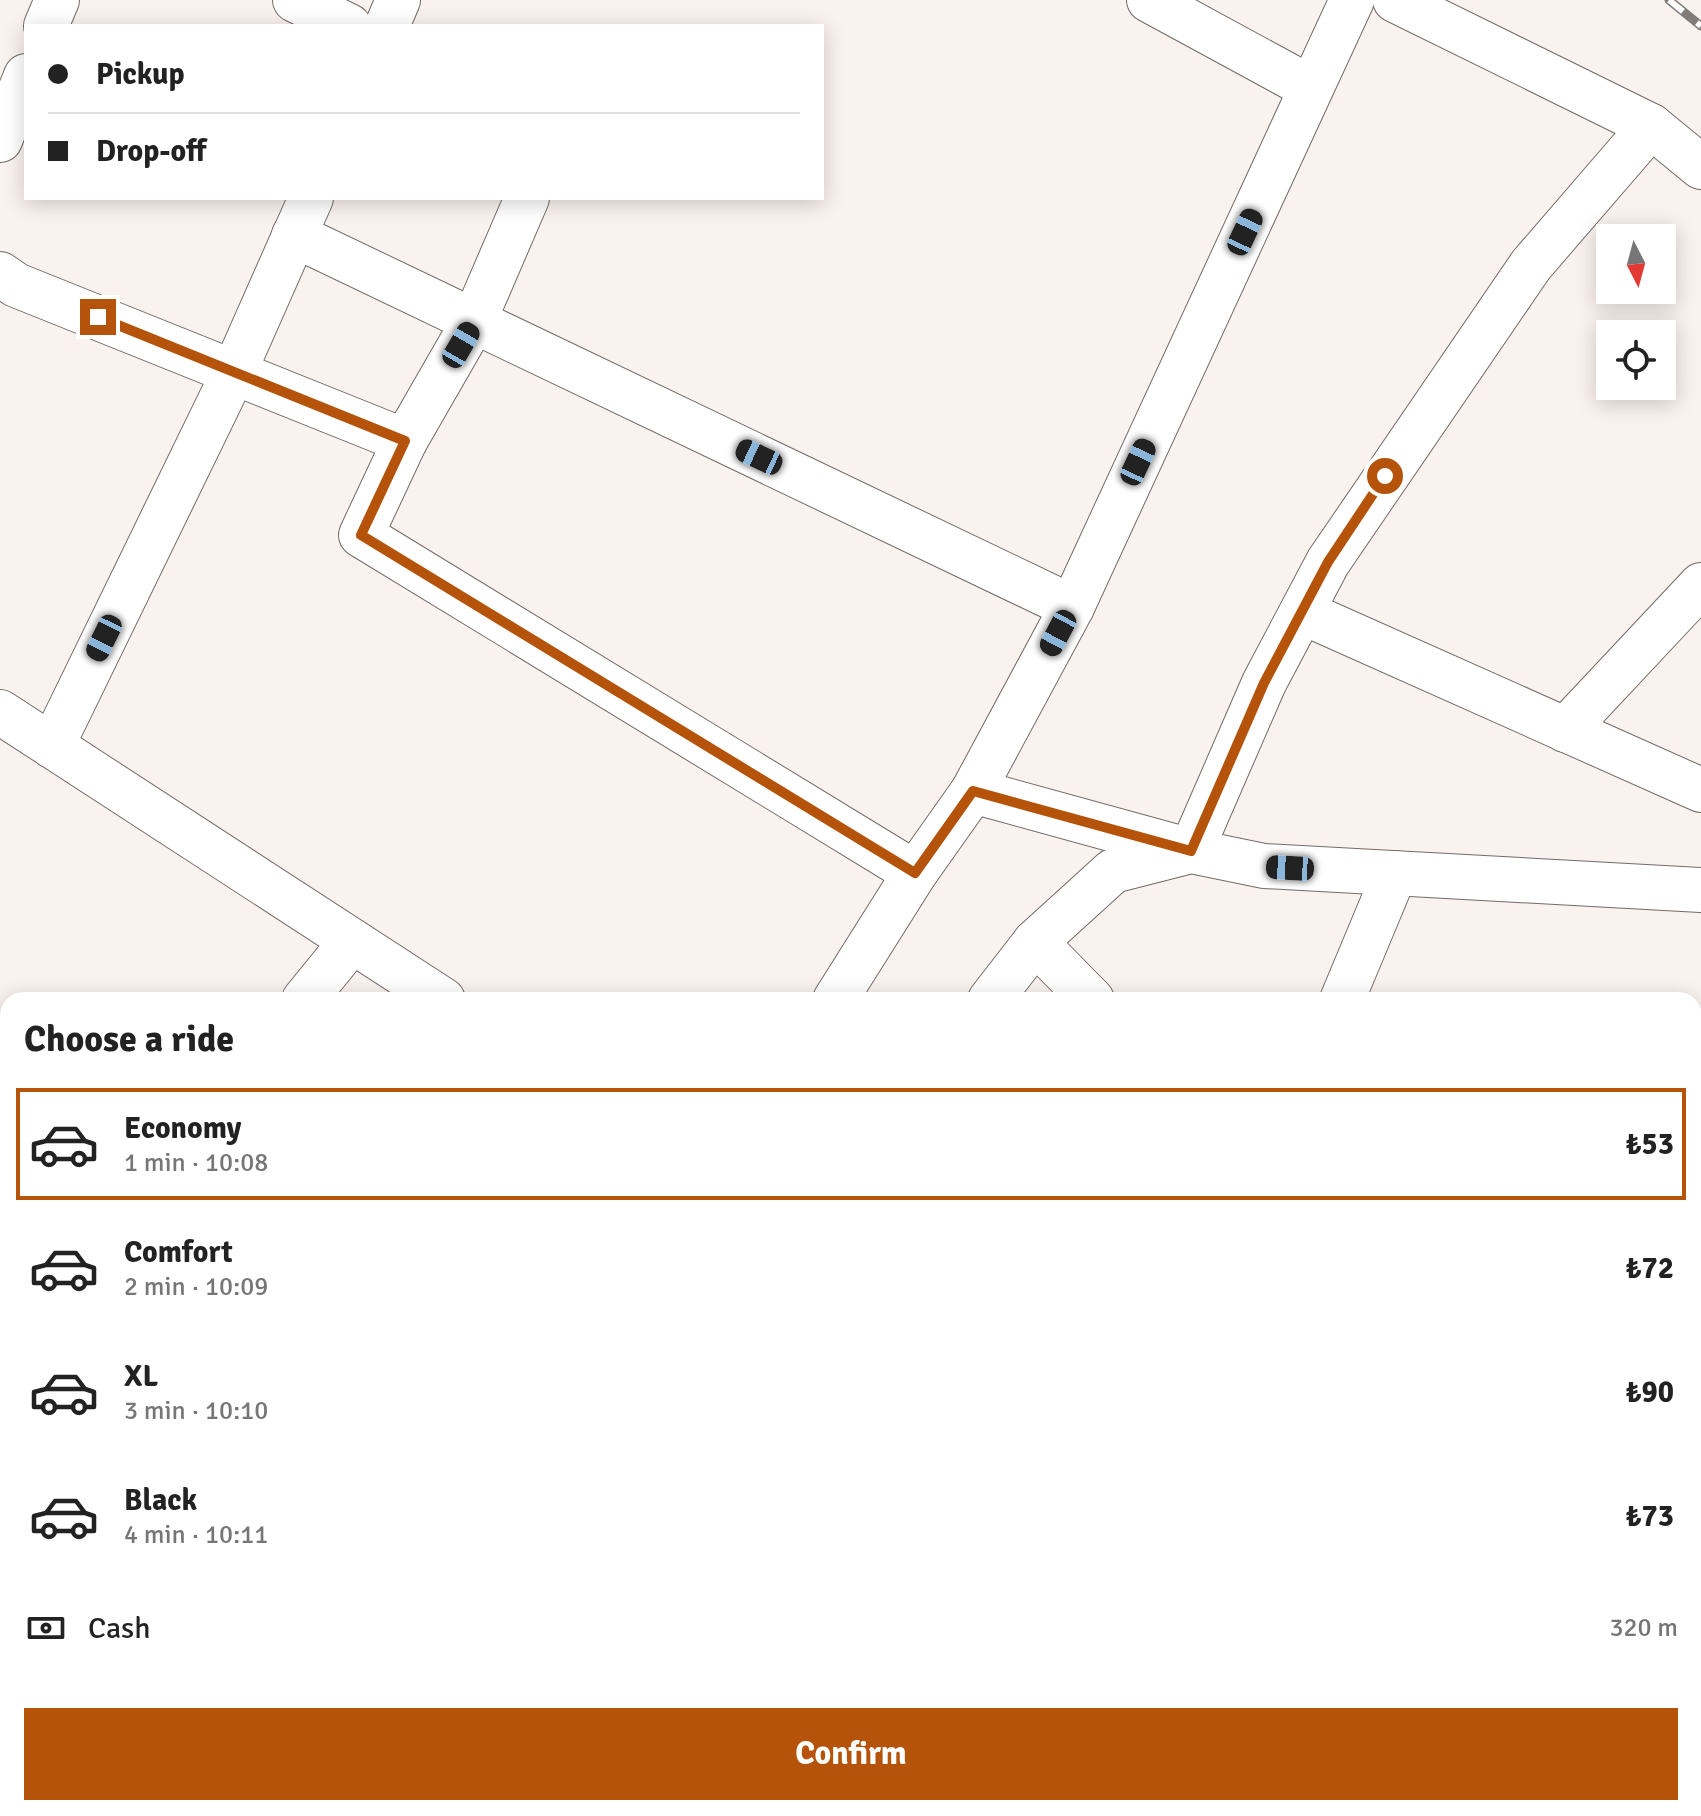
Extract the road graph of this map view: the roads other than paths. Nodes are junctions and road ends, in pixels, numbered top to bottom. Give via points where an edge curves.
1 (57, 0) edge
2 (295, 0) edge
3 (398, 0) edge
4 (1149, 0) edge
5 (1352, 0) edge
6 (1395, 0) edge
7 (47, 24) edge
8 (345, 24) edge
9 (388, 24) edge
10 (24, 81) edge
11 (1311, 88) junction
12 (1651, 126) junction
13 (0, 140) edge
14 (1701, 167) edge
15 (526, 200) edge
16 (302, 216) edge
17 (0, 274) edge
18 (474, 321) junction
19 (235, 370) junction
20 (405, 441) junction
21 (1701, 585) edge
22 (1072, 607) junction
23 (1302, 612) junction
24 (0, 712) edge
25 (1565, 730) junction
26 (52, 746) junction
27 (1701, 790) edge
28 (973, 791) junction
29 (1191, 851) junction
30 (915, 873) junction
31 (1395, 873) junction
32 (1701, 890) edge
33 (352, 941) junction
34 (1035, 942) junction
35 (311, 992) edge
36 (431, 992) edge
37 (840, 992) edge
38 (996, 992) edge
39 (1084, 992) edge
40 (1345, 992) edge

1 - 7 street
2 - 8 street
3 - 9 street
4 - 11 street
5 - 11 street
6 - 12 street
10 - 13 street
11 - 22 street
12 - 14 street
12 - 23 street via 1531,265 1328,562
15 - 18 street
16 - 18 street
16 - 19 street
17 - 19 street via 16,285
18 - 20 street
18 - 22 street
19 - 20 street
19 - 26 street
20 - 30 street via 361,535
21 - 25 street
22 - 28 street
23 - 25 street
23 - 29 street via 1264,683
24 - 26 street
25 - 27 street
26 - 33 street
28 - 29 street
28 - 30 street
29 - 31 street via 1264,866
29 - 34 street via 1113,871
30 - 37 street
31 - 32 street
31 - 40 street
33 - 35 street
33 - 36 street
34 - 38 street
34 - 39 street

